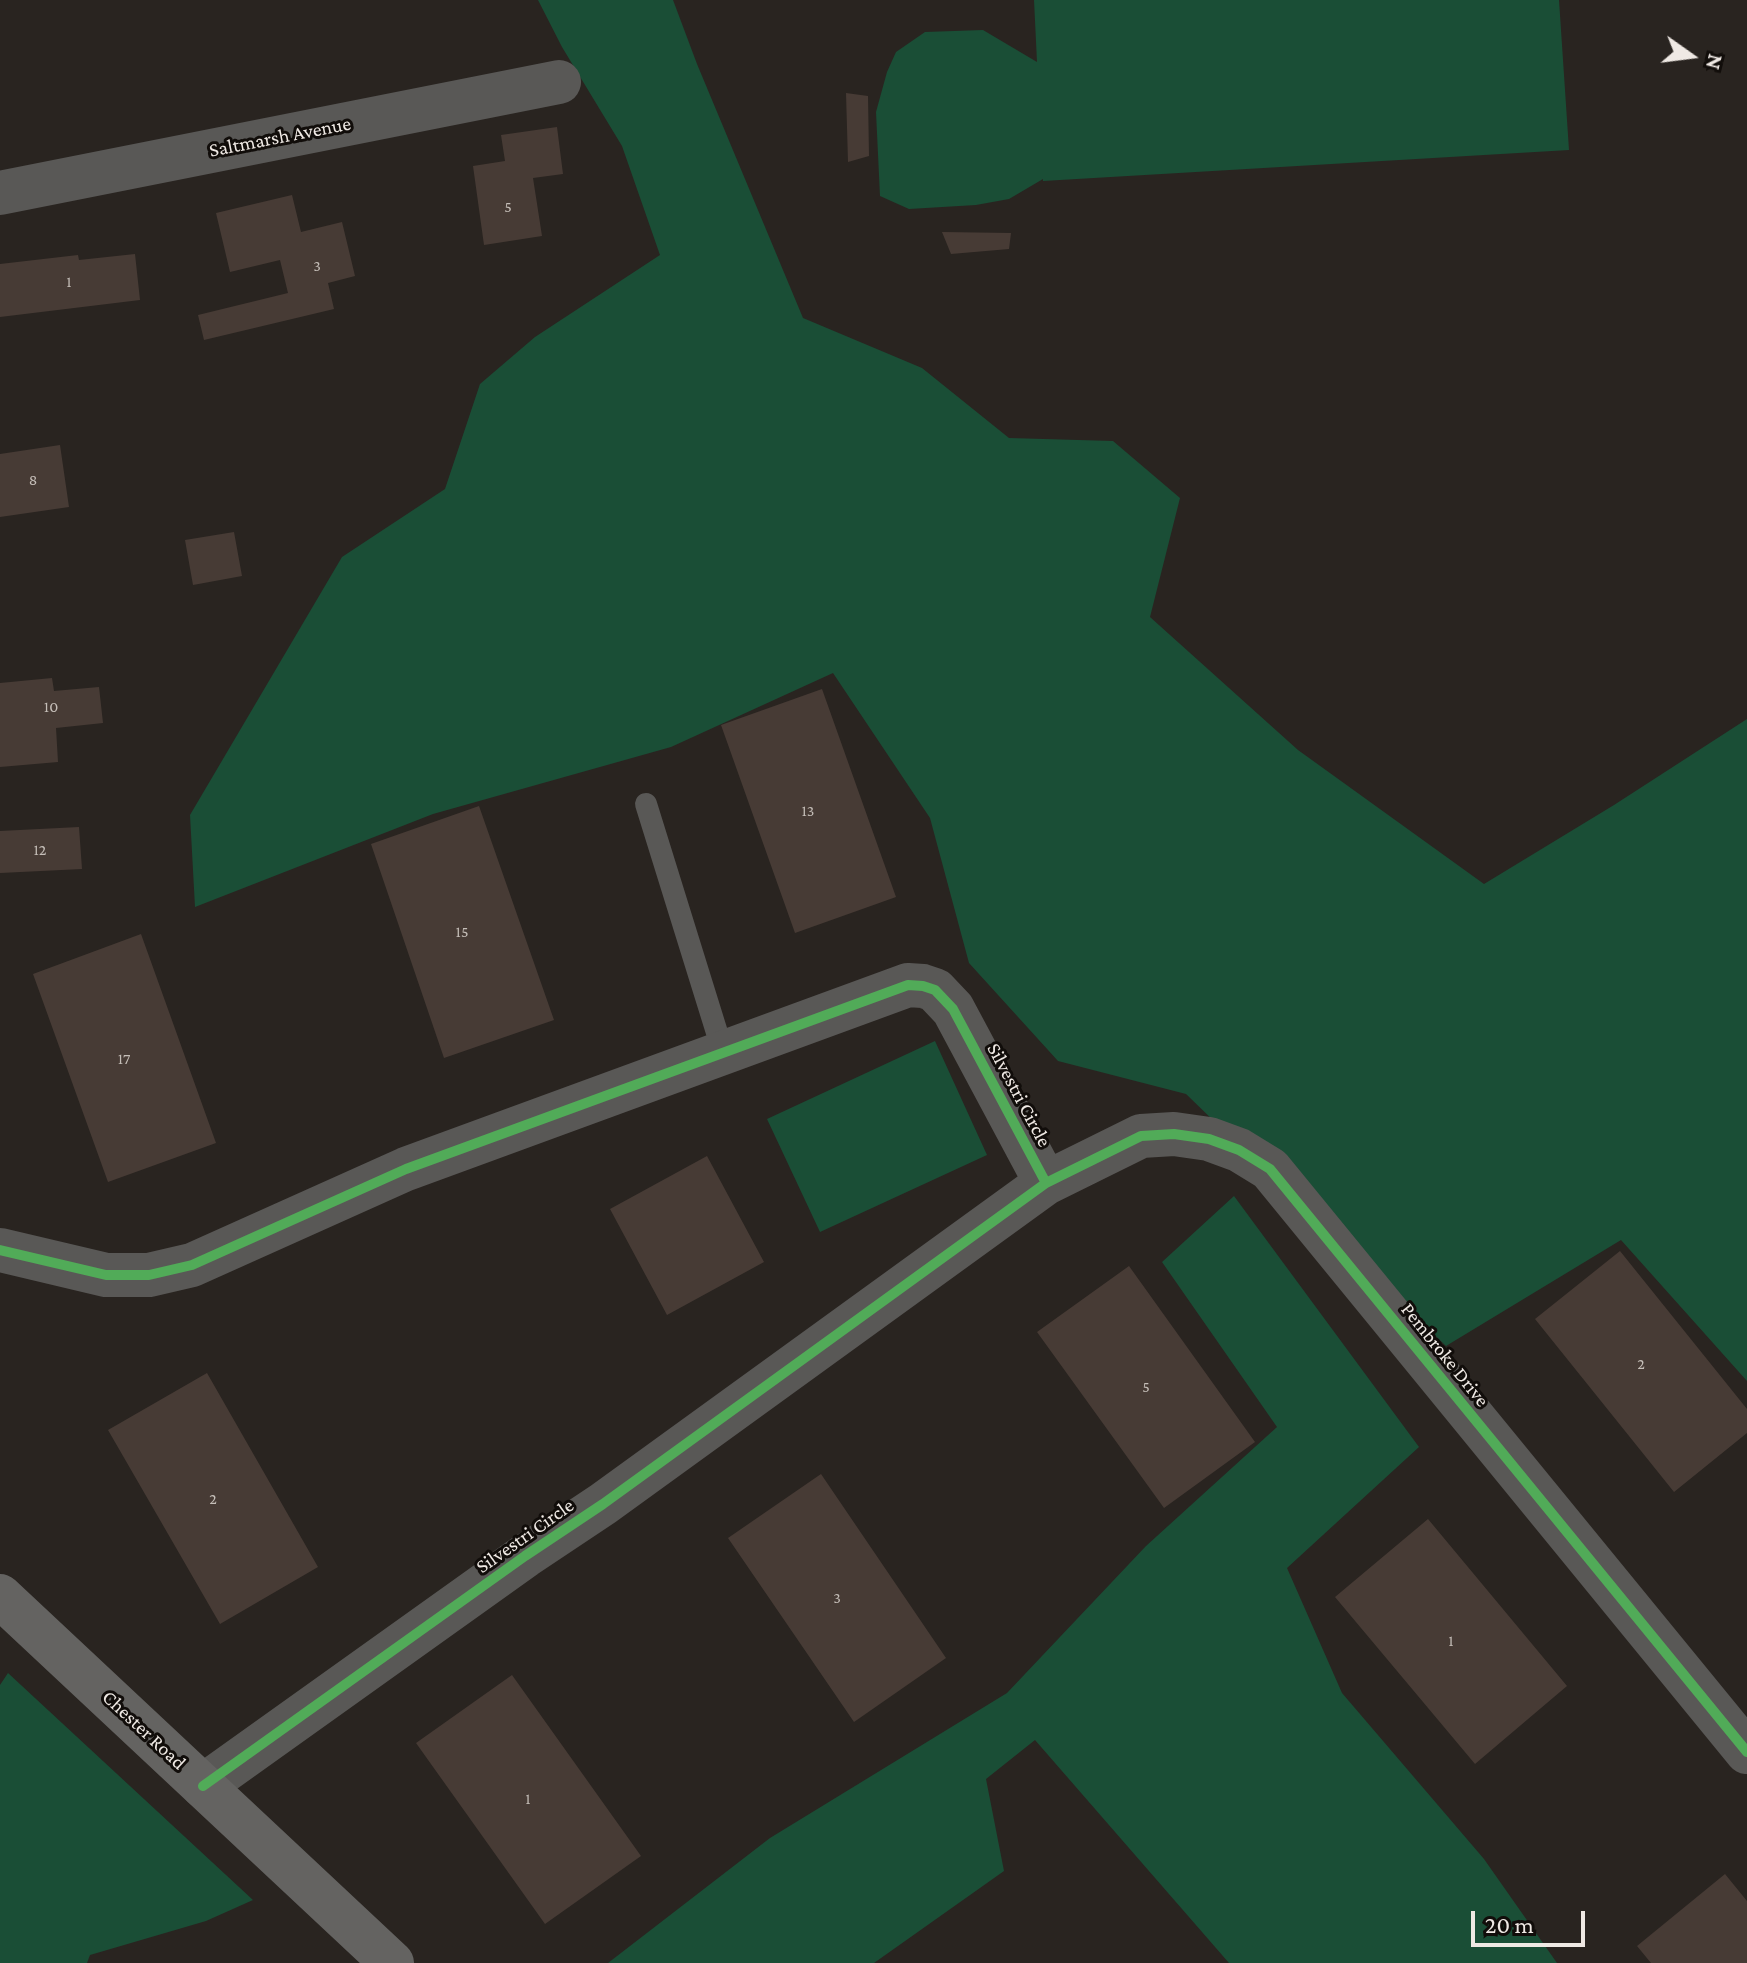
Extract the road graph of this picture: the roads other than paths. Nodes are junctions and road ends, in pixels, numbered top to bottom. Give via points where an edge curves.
1 (559, 82) dead end
2 (0, 193) edge
3 (646, 804) dead end
4 (723, 1052) junction
5 (1046, 1183) junction
6 (0, 1250) edge
7 (0, 1596) edge
8 (1747, 1752) edge
9 (203, 1786) junction
10 (392, 1963) edge

1 - 2 street, Saltmarsh Avenue
3 - 4 lane
4 - 5 street, Silvestri Circle via 894,988 935,990 953,1009
4 - 6 street, Silvestri Circle via 406,1169 192,1265 149,1275 106,1275
5 - 8 street, Pembroke Drive via 1141,1136 1209,1139 1270,1169
5 - 9 street, Silvestri Circle
7 - 9 main road, Chester Road
9 - 10 main road, Chester Road

